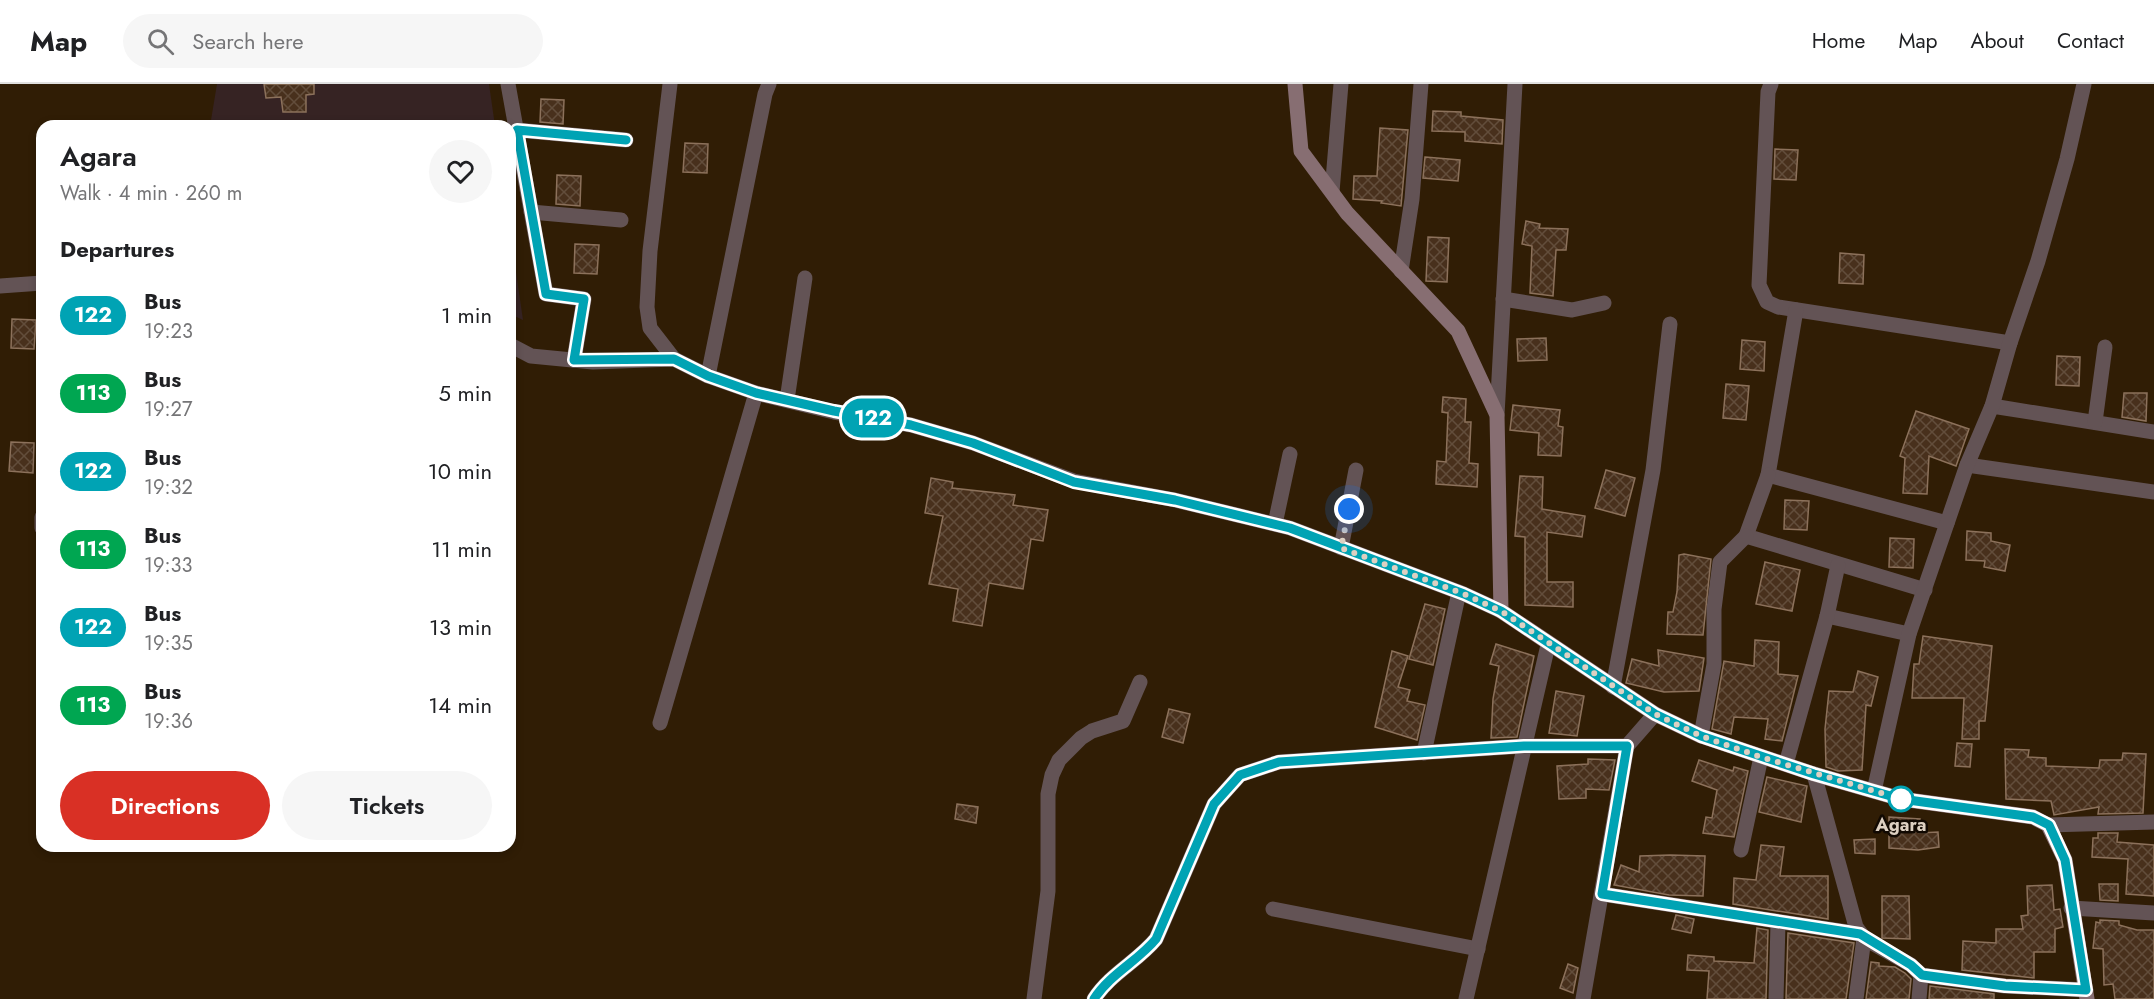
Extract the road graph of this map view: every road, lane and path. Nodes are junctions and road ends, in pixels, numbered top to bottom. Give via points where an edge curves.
1 (508, 84) edge
2 (670, 84) edge
3 (769, 84) edge
4 (1295, 84) edge
5 (1341, 84) edge
6 (1421, 84) edge
7 (1515, 84) edge
8 (1771, 84) edge
9 (2084, 84) edge
10 (515, 120) edge
11 (516, 125) edge
12 (517, 130) junction
13 (626, 140) dead end
14 (1332, 192) junction
15 (531, 212) junction
16 (621, 220) dead end
17 (1401, 271) junction
18 (805, 278) dead end
19 (36, 283) edge
20 (0, 286) edge
21 (1503, 299) junction
22 (1604, 303) dead end
23 (1796, 310) junction
24 (1670, 324) dead end
25 (2010, 343) junction
26 (2105, 347) dead end
27 (516, 348) edge
28 (674, 359) junction
29 (574, 360) junction
30 (708, 376) junction
31 (756, 393) junction
32 (787, 400) junction
33 (1992, 406) junction
34 (1497, 415) junction
35 (2095, 422) junction
36 (2154, 432) edge
37 (1290, 454) dead end
38 (1968, 465) junction
39 (1356, 470) dead end
40 (1768, 475) junction
41 (2154, 492) edge
42 (1947, 523) junction
43 (1275, 524) junction
44 (1746, 536) junction
45 (1341, 548) junction
46 (1838, 566) junction
47 (1924, 590) junction
48 (1459, 592) junction
49 (1501, 611) junction
50 (1827, 616) junction
51 (1909, 634) junction
52 (1548, 645) junction
53 (1140, 682) dead end
54 (1613, 687) junction
55 (1655, 714) junction
56 (660, 723) dead end
57 (1701, 736) junction
58 (1524, 746) junction
59 (1627, 746) junction
60 (1424, 753) junction
61 (1761, 757) junction
62 (1786, 764) junction
63 (1814, 774) junction
64 (1874, 791) junction
65 (2154, 822) edge
66 (2049, 825) junction
67 (1741, 850) dead end
68 (1602, 894) junction
69 (2072, 908) junction
70 (1273, 909) dead end
71 (2154, 914) edge
72 (1779, 924) junction
73 (1862, 936) junction
74 (1478, 949) junction
75 (1922, 975) junction
76 (2004, 992) edge
77 (2087, 994) edge
78 (1034, 999) edge
79 (1094, 999) edge
80 (1467, 999) edge
81 (1583, 999) edge
82 (1776, 999) edge
83 (1856, 999) edge
84 (1919, 999) edge

1 - 10 street
2 - 28 street via 647,307 650,328
3 - 30 street
4 - 14 main road via 1301,151
5 - 14 street
6 - 17 street via 1412,199
7 - 21 street
8 - 23 street via 1760,285 1767,302
9 - 25 street via 2038,261
11 - 12 street
12 - 13 street
12 - 15 street
14 - 17 main road
15 - 16 street
15 - 29 street via 546,294 584,299
17 - 34 main road via 1458,331
18 - 32 street
19 - 20 street
21 - 22 street via 1572,310
21 - 34 street
23 - 25 street
23 - 40 street
24 - 54 street via 1653,470
25 - 33 street
26 - 35 street
27 - 29 street via 531,356
28 - 29 street
28 - 30 street
30 - 31 street
31 - 32 street
31 - 56 street
32 - 43 street via 911,425 973,443 1074,482 1175,500
33 - 35 street
33 - 38 street
34 - 49 main road
35 - 36 street
37 - 43 street
38 - 41 street
38 - 42 street
39 - 45 street
40 - 42 street
40 - 44 street
42 - 47 street
43 - 45 street
44 - 46 street
44 - 57 street via 1720,562 1714,609 1714,664
45 - 48 street
46 - 47 street
46 - 50 street
47 - 51 street
48 - 49 street
48 - 60 street
49 - 52 main road
50 - 51 street
50 - 62 street
51 - 64 street
52 - 54 main road
52 - 58 street
53 - 78 street via 1123,721 1092,730 1081,738 1059,760 1052,775 1048,794 1048,891
54 - 55 main road
55 - 57 main road
55 - 59 street
57 - 61 main road
58 - 59 street
58 - 60 street
58 - 74 street
59 - 68 street
60 - 79 street via 1279,762 1240,775 1214,804 1156,939 1112,977
61 - 62 main road
61 - 67 street
62 - 63 main road
63 - 64 main road
63 - 73 street
64 - 66 main road via 1901,799 2033,817
65 - 66 street
66 - 69 main road via 2065,860
68 - 72 street
68 - 81 street
69 - 71 street
69 - 77 main road
70 - 74 street
72 - 73 street
72 - 82 street
73 - 75 street
73 - 83 street
74 - 80 street
75 - 76 street
75 - 84 street
76 - 77 street

